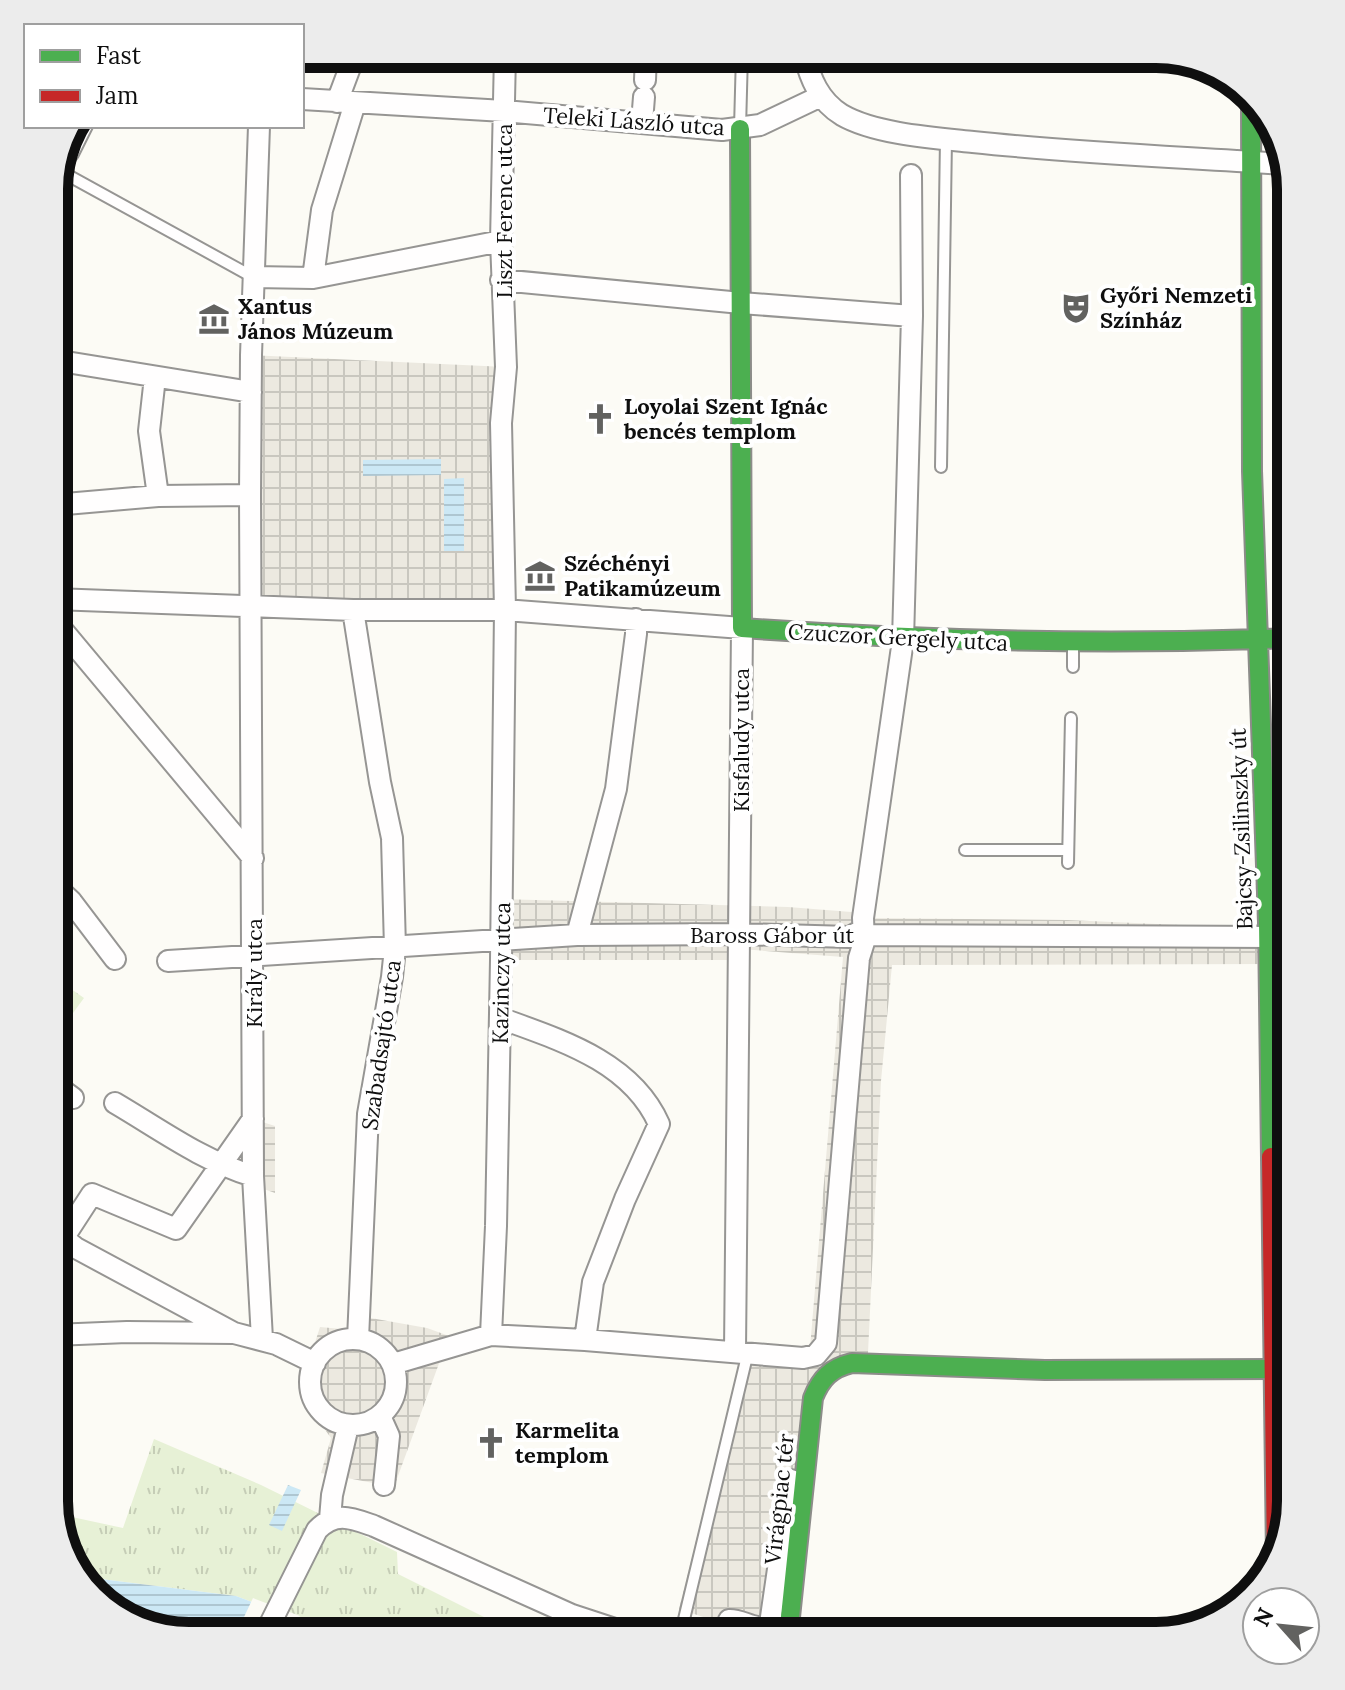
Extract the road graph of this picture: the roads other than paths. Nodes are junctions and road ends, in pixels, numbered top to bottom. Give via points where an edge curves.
1 (352, 68) edge
2 (505, 68) edge
3 (645, 68) edge
4 (742, 68) edge
5 (808, 68) edge
6 (821, 96) junction
7 (304, 99) edge
8 (346, 102) junction
9 (504, 111) junction
10 (1251, 115) edge
11 (642, 122) junction
12 (259, 128) edge
13 (740, 129) junction
14 (946, 139) junction
15 (1252, 162) junction
16 (1274, 163) edge
17 (911, 175) dead end
18 (68, 181) edge
19 (501, 241) junction
20 (254, 277) junction
21 (313, 278) junction
22 (501, 280) junction
23 (741, 303) junction
24 (912, 316) junction
25 (68, 362) edge
26 (155, 377) junction
27 (251, 392) junction
28 (941, 467) dead end
29 (250, 495) junction
30 (158, 496) junction
31 (68, 504) edge
32 (68, 600) edge
33 (253, 607) junction
34 (353, 610) junction
35 (505, 610) junction
36 (636, 619) junction
37 (742, 628) junction
38 (68, 637) edge
39 (1277, 639) edge
40 (903, 640) junction
41 (1258, 640) junction
42 (1073, 644) junction
43 (1073, 667) dead end
44 (1071, 718) dead end
45 (965, 850) dead end
46 (1068, 850) junction
47 (253, 858) junction
48 (1068, 863) dead end
49 (68, 898) edge
50 (71, 901) junction
51 (68, 905) edge
52 (740, 934) junction
53 (577, 935) junction
54 (862, 935) junction
55 (1268, 938) junction
56 (1277, 938) edge
57 (501, 939) junction
58 (395, 948) junction
59 (254, 957) junction
60 (115, 959) dead end
61 (168, 961) dead end
62 (500, 1018) junction
63 (68, 1094) edge
64 (73, 1098) dead end
65 (115, 1103) dead end
66 (253, 1119) junction
67 (221, 1166) junction
68 (253, 1176) junction
69 (1277, 1215) edge
70 (68, 1231) edge
71 (68, 1242) edge
72 (234, 1333) junction
73 (68, 1334) edge
74 (491, 1335) junction
75 (262, 1339) junction
76 (358, 1339) junction
77 (585, 1340) junction
78 (742, 1352) junction
79 (812, 1356) junction
80 (315, 1363) junction
81 (393, 1364) junction
82 (1277, 1369) edge
83 (380, 1416) junction
84 (334, 1424) junction
85 (384, 1485) dead end
86 (330, 1519) junction
87 (729, 1620) dead end
88 (271, 1622) edge
89 (593, 1622) edge
90 (683, 1622) edge
91 (741, 1622) edge
92 (770, 1622) edge
93 (789, 1622) edge

1 - 8 street
2 - 9 street, Liszt Ferenc utca
3 - 11 street
4 - 13 lane
5 - 6 street
6 - 13 street, Teleki László utca via 770,122
6 - 14 street via 838,113 858,122
7 - 8 street, Teleki László utca
8 - 9 street, Teleki László utca
8 - 21 street
9 - 11 street, Teleki László utca
9 - 19 street, Liszt Ferenc utca
10 - 15 street, Bajcsy-Zsilinszky út
11 - 13 street, Teleki László utca
12 - 20 street, Király utca
13 - 23 street, Kisfaludy utca
14 - 15 street
14 - 28 lane
15 - 16 street
15 - 41 street, Bajcsy-Zsilinszky út
17 - 24 street
18 - 20 lane
19 - 21 street
19 - 22 street, Liszt Ferenc utca
20 - 21 street
20 - 27 street, Király utca
22 - 23 street
22 - 35 street, Liszt Ferenc utca
23 - 24 street
23 - 37 street, Kisfaludy utca via 749,375
24 - 40 street
25 - 26 street
26 - 27 street
26 - 30 street via 149,431
27 - 29 street, Király utca
29 - 30 street
29 - 33 street, Király utca
30 - 31 street
32 - 33 street, Czuczor Gergely utca
33 - 34 street, Czuczor Gergely utca
33 - 47 street, Király utca
34 - 35 street, Czuczor Gergely utca
34 - 58 street, Szabadsajtó utca via 392,838
35 - 36 street, Czuczor Gergely utca
35 - 57 street, Kazinczy utca
36 - 37 street, Czuczor Gergely utca
36 - 53 street via 616,789
37 - 40 street, Czuczor Gergely utca
37 - 52 street, Kisfaludy utca
38 - 47 street
39 - 41 street, Czuczor Gergely utca
40 - 42 street, Czuczor Gergely utca
40 - 54 street
41 - 42 street, Czuczor Gergely utca
41 - 55 street, Bajcsy-Zsilinszky út
42 - 43 lane
44 - 46 lane
45 - 46 lane
46 - 48 lane
47 - 59 street, Király utca
49 - 50 street
50 - 51 street
50 - 60 street
52 - 53 street, Baross Gábor út
52 - 54 street, Baross Gábor út
52 - 78 street, Kisfaludy utca
53 - 57 street, Baross Gábor út
54 - 55 street, Baross Gábor út
54 - 79 street via 827,1337
55 - 56 street, Baross Gábor út
55 - 69 street, Bajcsy-Zsilinszky út
57 - 58 street, Baross Gábor út
57 - 62 street, Kazinczy utca
58 - 59 street, Baross Gábor út
58 - 76 street, Szabadsajtó utca via 368,1114
59 - 61 street, Baross Gábor út
59 - 66 street, Király utca
62 - 74 street, Kazinczy utca
62 - 77 street via 576,1046 623,1076 659,1124 593,1282
63 - 64 street
65 - 67 street
66 - 67 street
66 - 68 street, Király utca
67 - 68 street
67 - 70 street via 176,1229 92,1194
68 - 75 street, Király utca
71 - 72 street
72 - 73 street
72 - 75 street
74 - 77 street
74 - 81 street
75 - 80 street
76 - 80 street via 329,1347
76 - 81 street via 378,1347
77 - 78 street
78 - 79 street
78 - 90 lane
79 - 92 street
80 - 84 street via 312,1397
81 - 83 street via 395,1393
82 - 93 street, Virágpiac tér via 1045,1370 852,1363 829,1371 813,1398
83 - 84 street via 368,1423
83 - 85 street via 389,1436
84 - 86 street
86 - 88 street via 317,1530
86 - 89 street via 349,1517
87 - 91 street

